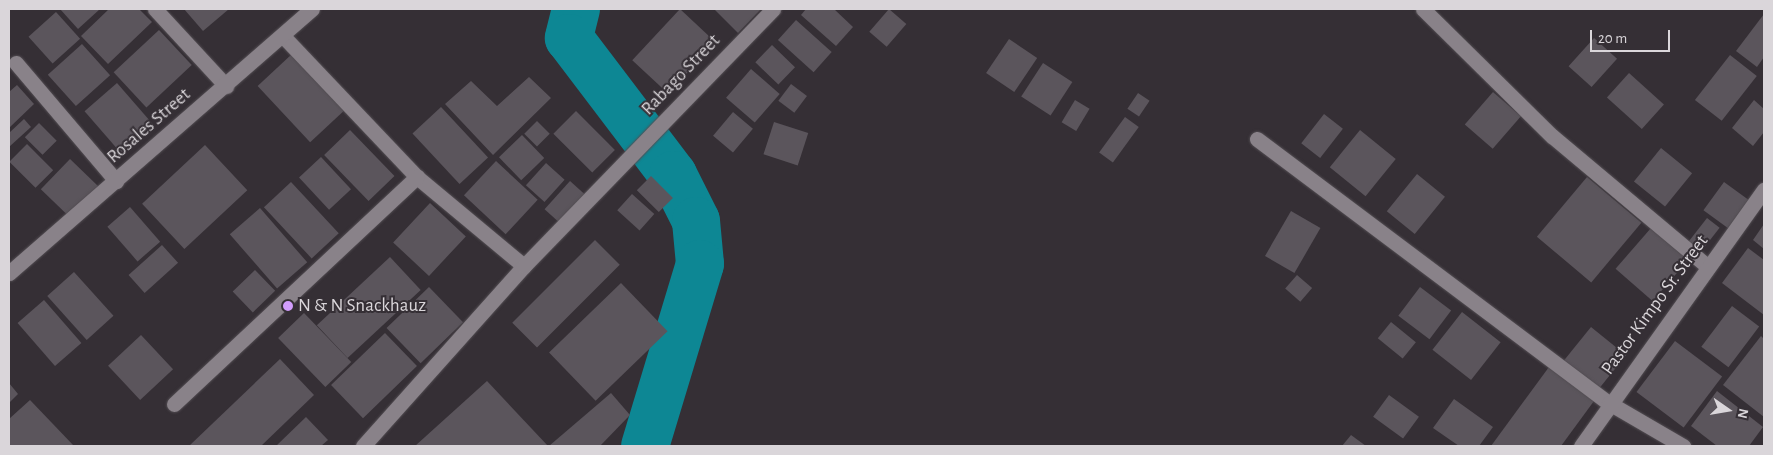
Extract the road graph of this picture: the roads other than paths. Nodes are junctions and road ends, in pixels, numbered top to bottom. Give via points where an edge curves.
1 (155, 9) edge
2 (312, 9) edge
3 (774, 9) edge
4 (1423, 9) edge
5 (284, 37) junction
6 (16, 63) dead end
7 (226, 86) junction
8 (1257, 139) dead end
9 (417, 177) junction
10 (116, 181) junction
11 (1764, 189) edge
12 (524, 266) junction
13 (1707, 266) junction
14 (9, 273) edge
15 (1609, 403) junction
16 (174, 404) dead end
17 (363, 446) edge
18 (1581, 446) edge
19 (1682, 446) edge

1 - 7 street
2 - 5 street, Rosales Street
3 - 12 street, Rabago Street
4 - 13 street via 1552,136
5 - 7 street, Rosales Street
5 - 9 street
6 - 10 street
7 - 10 street, Rosales Street
8 - 15 street
9 - 12 street
9 - 16 street
10 - 14 street, Rosales Street
11 - 13 street, Pastor Kimpo Sr. Street
12 - 17 street, Rabago Street
13 - 15 street, Pastor Kimpo Sr. Street
15 - 18 street, Pastor Kimpo Sr. Street
15 - 19 street

